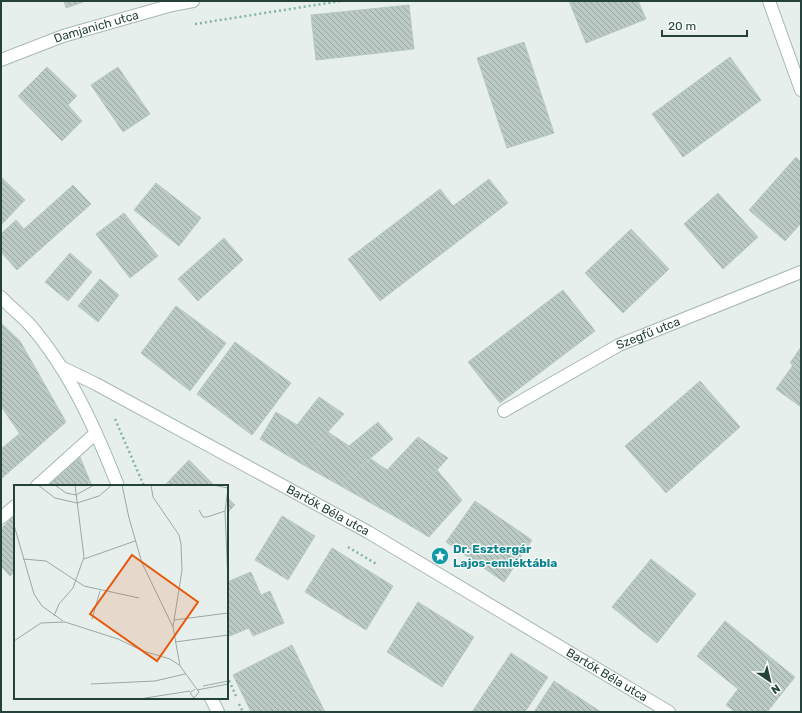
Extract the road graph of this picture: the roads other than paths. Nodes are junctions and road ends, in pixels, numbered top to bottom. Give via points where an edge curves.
1 (193, 1) edge
2 (769, 1) edge
3 (1, 60) edge
4 (801, 90) edge
5 (801, 272) edge
6 (1, 297) edge
7 (61, 367) junction
8 (504, 411) dead end
9 (96, 433) junction
10 (38, 485) edge
11 (118, 485) edge
12 (14, 507) edge
13 (1, 518) edge
14 (212, 699) edge
15 (218, 712) edge
16 (669, 712) edge

1 - 3 street, Damjanich utca via 172,4 63,36
2 - 4 street
5 - 8 street, Szegfű utca via 619,345
6 - 7 street, Bartók Béla utca via 30,325
7 - 9 street
7 - 16 street, Bartók Béla utca via 368,532
9 - 10 street
9 - 11 street
12 - 13 street
14 - 15 street

